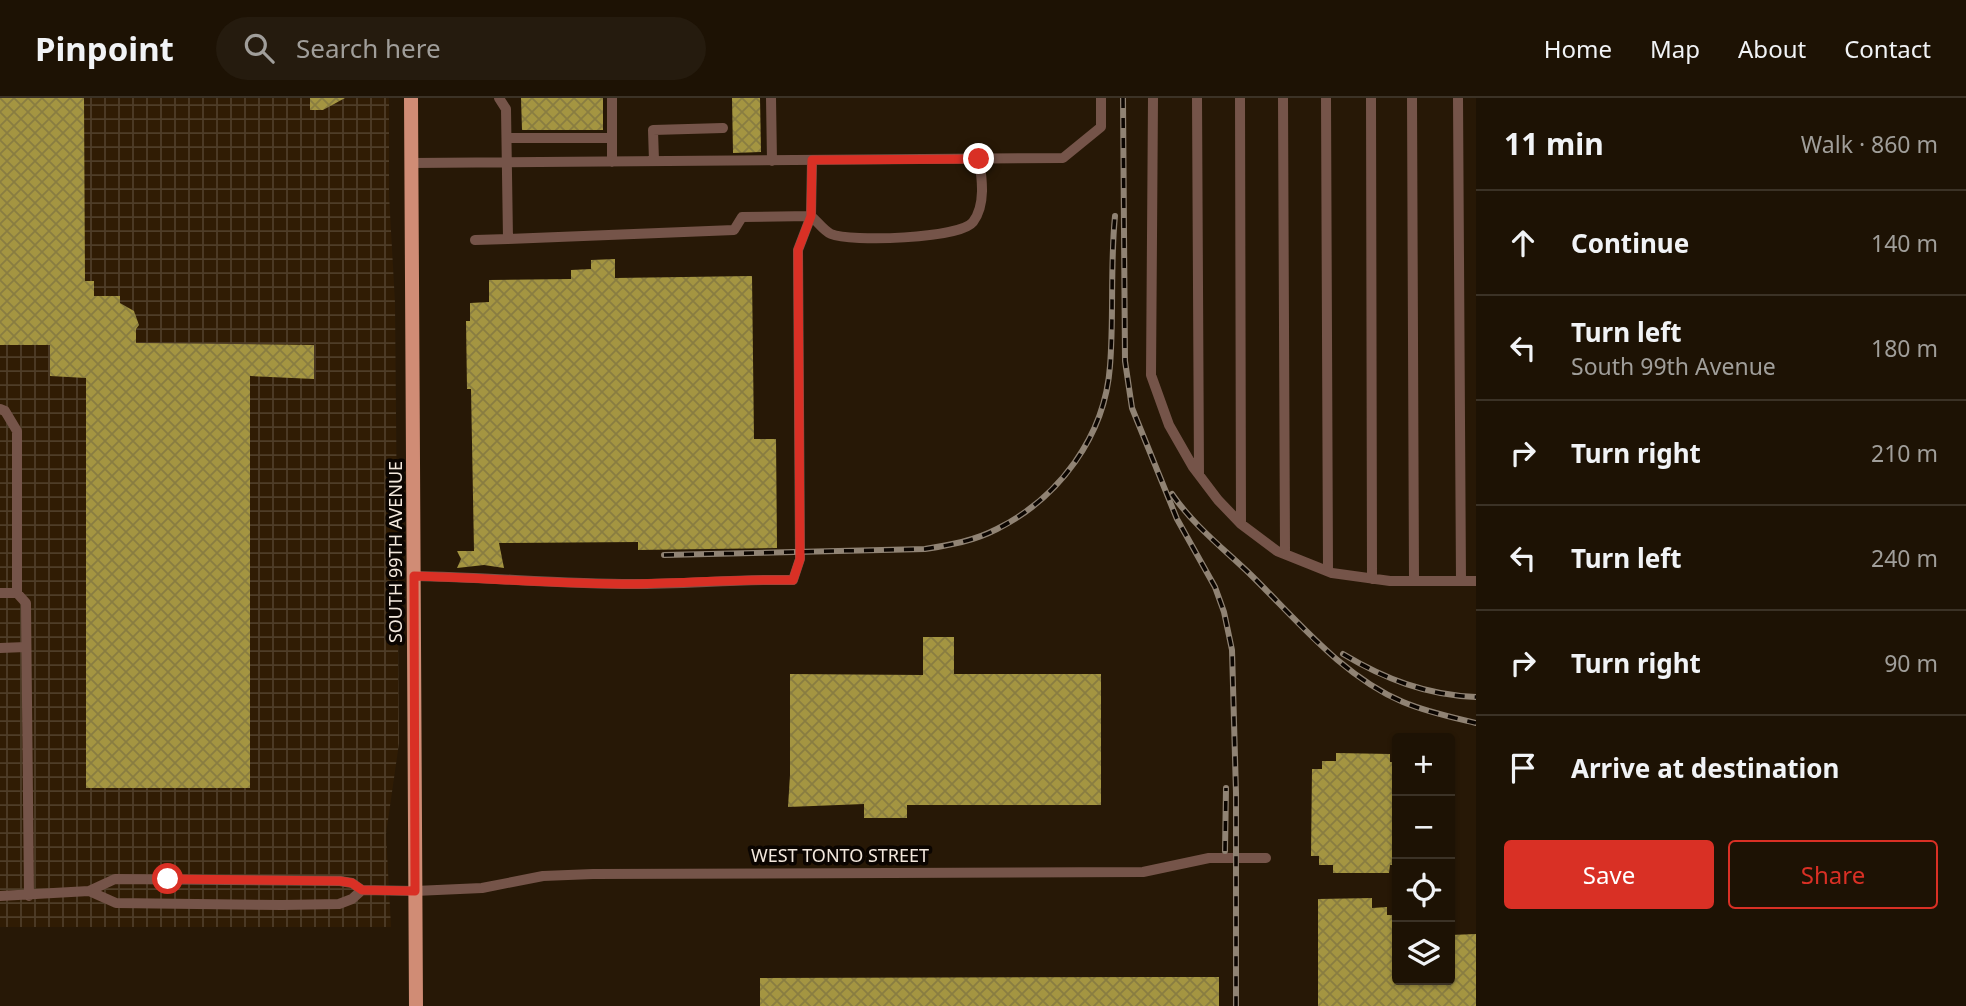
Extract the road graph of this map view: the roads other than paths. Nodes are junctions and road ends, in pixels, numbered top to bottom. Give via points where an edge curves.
1 (411, 98) edge
2 (499, 98) edge
3 (612, 98) edge
4 (771, 98) edge
5 (1101, 98) edge
6 (1153, 98) edge
7 (1197, 98) edge
8 (1240, 98) edge
9 (1283, 98) edge
10 (1326, 98) edge
11 (1371, 98) edge
12 (1412, 98) edge
13 (1458, 98) edge
14 (723, 128) dead end
15 (507, 138) junction
16 (612, 138) junction
17 (979, 159) junction
18 (812, 160) junction
19 (654, 161) junction
20 (772, 161) junction
21 (508, 162) junction
22 (612, 162) junction
23 (411, 163) junction
24 (811, 216) junction
25 (508, 239) junction
26 (475, 240) dead end
27 (0, 409) edge
28 (1199, 475) junction
29 (1241, 524) junction
30 (1284, 554) junction
31 (1328, 571) junction
32 (414, 576) junction
33 (1372, 579) junction
34 (1414, 581) junction
35 (1461, 581) junction
36 (1476, 581) edge
37 (0, 593) edge
38 (17, 593) junction
39 (0, 648) edge
40 (26, 648) junction
41 (1266, 858) dead end
42 (362, 890) junction
43 (89, 891) junction
44 (415, 891) junction
45 (0, 896) edge
46 (29, 896) junction
47 (416, 1006) edge

1 - 23 main road, SOUTH 99TH AVENUE
2 - 15 street via 506,109
3 - 16 street
4 - 20 street
5 - 17 street via 1101,127 1063,159
6 - 28 street via 1151,375 1169,425
7 - 28 street
8 - 29 street
9 - 30 street
10 - 31 street
11 - 33 street
12 - 34 street
13 - 35 street
14 - 19 street via 653,130
15 - 16 street
15 - 21 street
16 - 22 street
17 - 18 street
17 - 24 street via 981,203 968,226 929,236 876,238 831,234
18 - 20 street
18 - 24 street
19 - 20 street
19 - 22 street
21 - 22 street
21 - 23 street
21 - 25 street
23 - 32 main road, SOUTH 99TH AVENUE
24 - 25 street via 742,217 734,230
24 - 32 street via 798,250 800,559 793,580 622,584
25 - 26 street
27 - 38 street via 17,431
28 - 29 street
29 - 30 street
30 - 31 street
31 - 33 street
32 - 44 main road, SOUTH 99TH AVENUE
33 - 34 street
34 - 35 street
35 - 36 street
37 - 38 street
38 - 40 street via 26,603
39 - 40 street
40 - 46 street
41 - 44 street, WEST TONTO STREET via 1209,858 1143,872 593,874
42 - 43 street via 340,881 115,879
42 - 43 street via 339,904 282,905 117,903
42 - 44 street, WEST TONTO STREET
43 - 46 street
44 - 47 main road, SOUTH 99TH AVENUE
45 - 46 street

